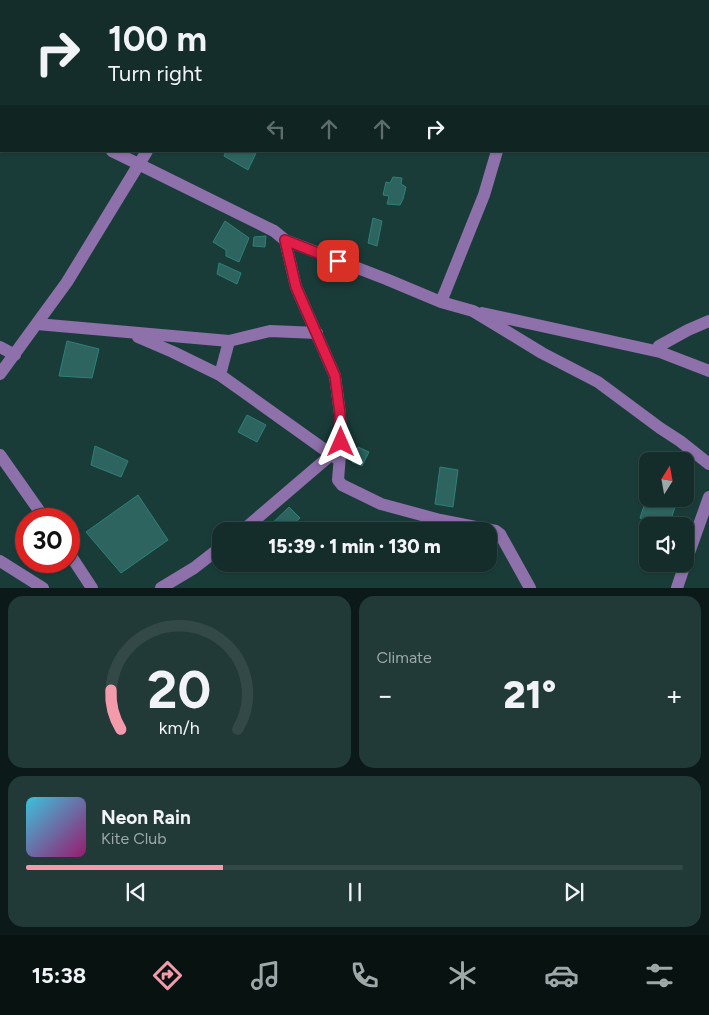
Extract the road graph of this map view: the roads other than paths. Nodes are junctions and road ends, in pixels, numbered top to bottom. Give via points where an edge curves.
1 (114, 152) edge
2 (146, 152) edge
3 (497, 152) edge
4 (139, 164) junction
5 (285, 240) junction
6 (441, 302) junction
7 (473, 311) junction
8 (709, 321) edge
9 (37, 324) junction
10 (127, 333) junction
11 (317, 333) junction
12 (229, 341) junction
13 (0, 347) edge
14 (660, 352) junction
15 (14, 354) junction
16 (709, 371) edge
17 (0, 374) edge
18 (220, 375) junction
19 (0, 455) edge
20 (335, 457) junction
21 (709, 464) edge
22 (709, 497) edge
23 (37, 508) edge
24 (253, 522) edge
25 (694, 539) edge
26 (212, 554) edge
27 (0, 560) edge
28 (80, 570) edge
29 (682, 572) edge
30 (43, 588) edge
31 (92, 588) edge
32 (161, 588) edge
33 (530, 588) edge
34 (677, 588) edge

1 - 4 street
2 - 4 street
3 - 6 street via 484,195
4 - 5 street via 274,231
4 - 9 street via 67,282
5 - 6 street
5 - 11 street via 296,287
6 - 7 street
7 - 14 street
7 - 21 street via 598,382
8 - 14 street via 659,346
9 - 10 street
9 - 15 street
10 - 12 street
10 - 18 street
11 - 12 street via 270,331
11 - 20 street via 335,376 340,414
12 - 18 street
13 - 15 street
14 - 16 street
15 - 17 street
18 - 20 street
19 - 23 street
20 - 24 street
20 - 33 street via 338,480 342,485 380,504 496,531
22 - 25 street
26 - 32 street
27 - 30 street
28 - 31 street
29 - 34 street

